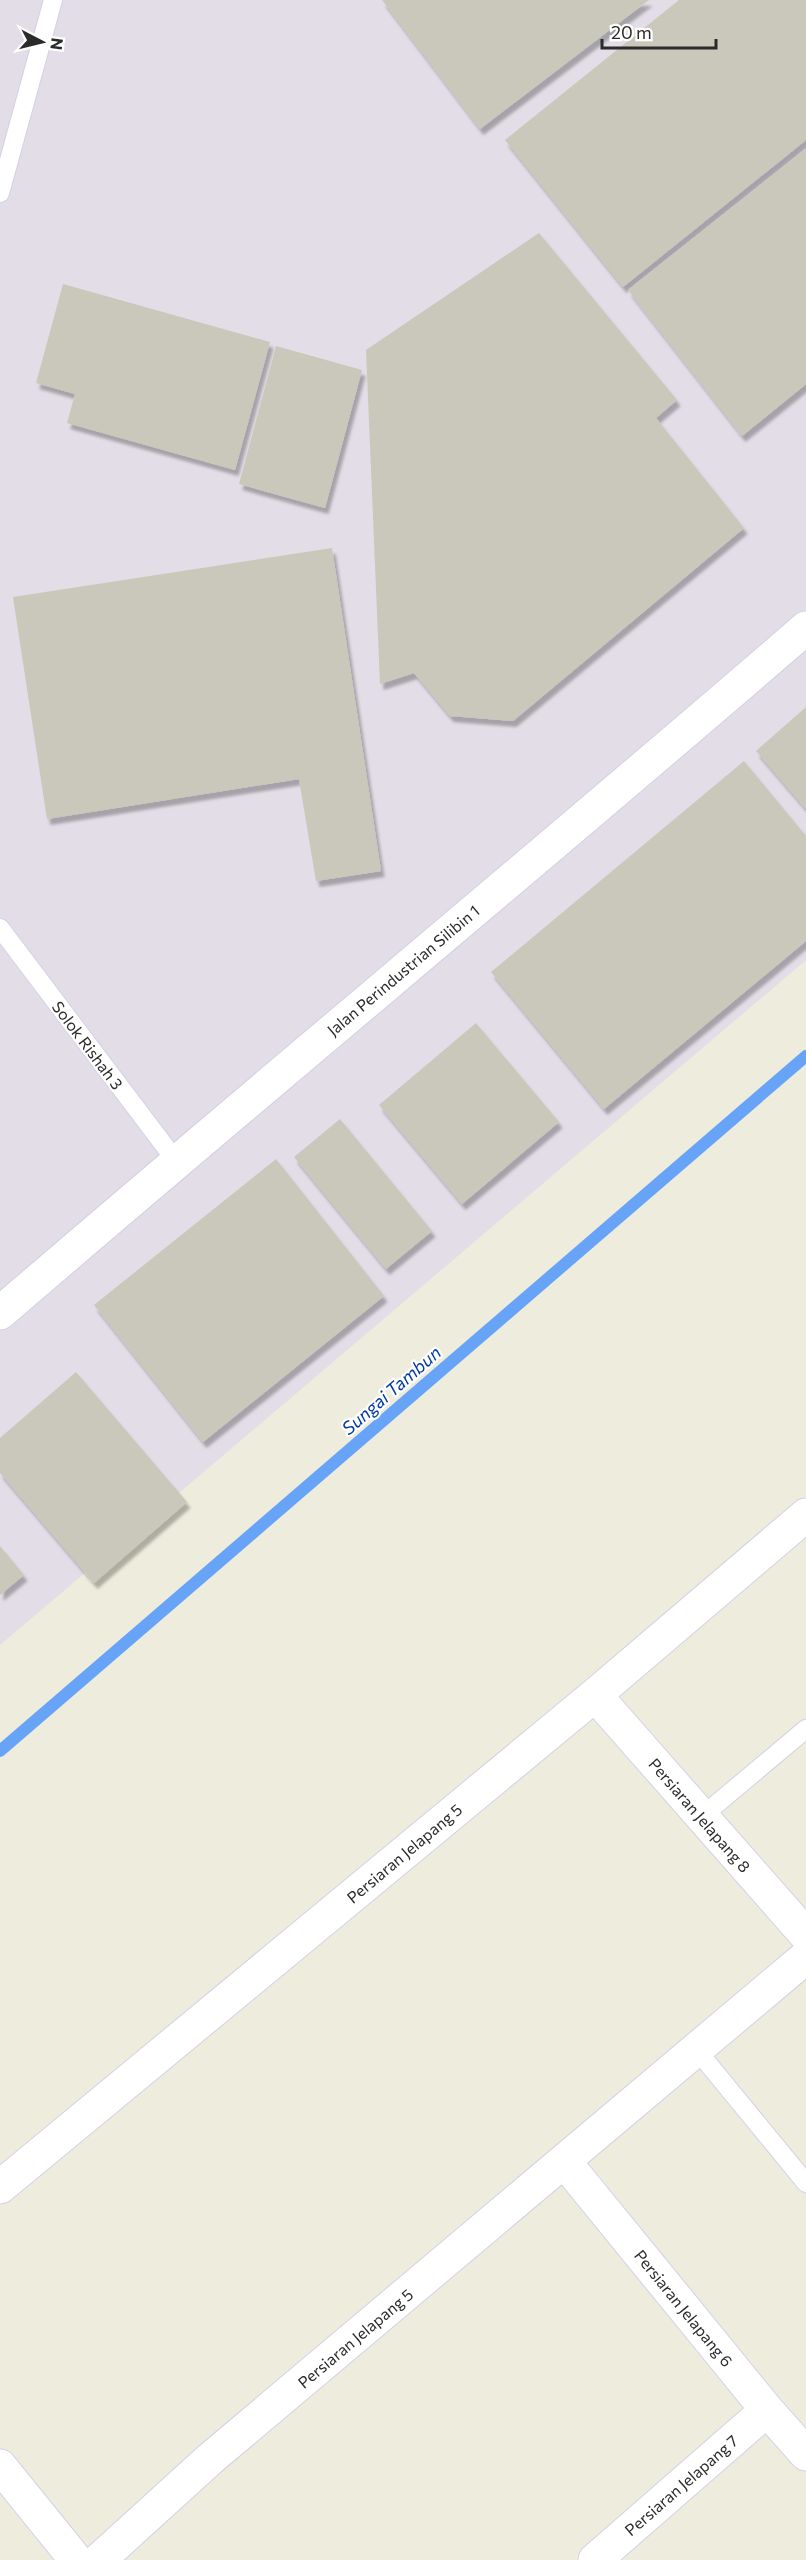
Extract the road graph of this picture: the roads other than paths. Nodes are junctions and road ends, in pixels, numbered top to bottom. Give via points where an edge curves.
1 (53, 0) edge
2 (0, 193) edge
3 (806, 628) edge
4 (0, 928) edge
5 (176, 1161) junction
6 (0, 1313) edge
7 (806, 1515) edge
8 (595, 1695) junction
9 (806, 1729) edge
10 (701, 1817) junction
11 (806, 1935) edge
12 (806, 1956) edge
13 (696, 2049) junction
14 (564, 2161) junction
15 (806, 2183) edge
16 (0, 2187) edge
17 (767, 2410) junction
18 (806, 2454) edge
19 (0, 2466) edge
20 (76, 2560) edge
21 (99, 2560) edge
22 (595, 2560) edge

1 - 2 lane
3 - 5 street, Jalan Perindustrian Silibin 1
4 - 5 lane, Solok Rishah 3
5 - 6 street, Jalan Perindustrian Silibin 1
7 - 8 street, Persiaran Jelapang 5
8 - 10 street, Persiaran Jelapang 8
8 - 16 street, Persiaran Jelapang 5
9 - 10 lane
10 - 11 street, Persiaran Jelapang 8
12 - 13 street, Persiaran Jelapang 5
13 - 14 street, Persiaran Jelapang 5
13 - 15 lane
14 - 17 street, Persiaran Jelapang 6
14 - 21 street, Persiaran Jelapang 5 via 210,2459
17 - 18 street, Persiaran Jelapang 6
17 - 22 street, Persiaran Jelapang 7
19 - 20 street

